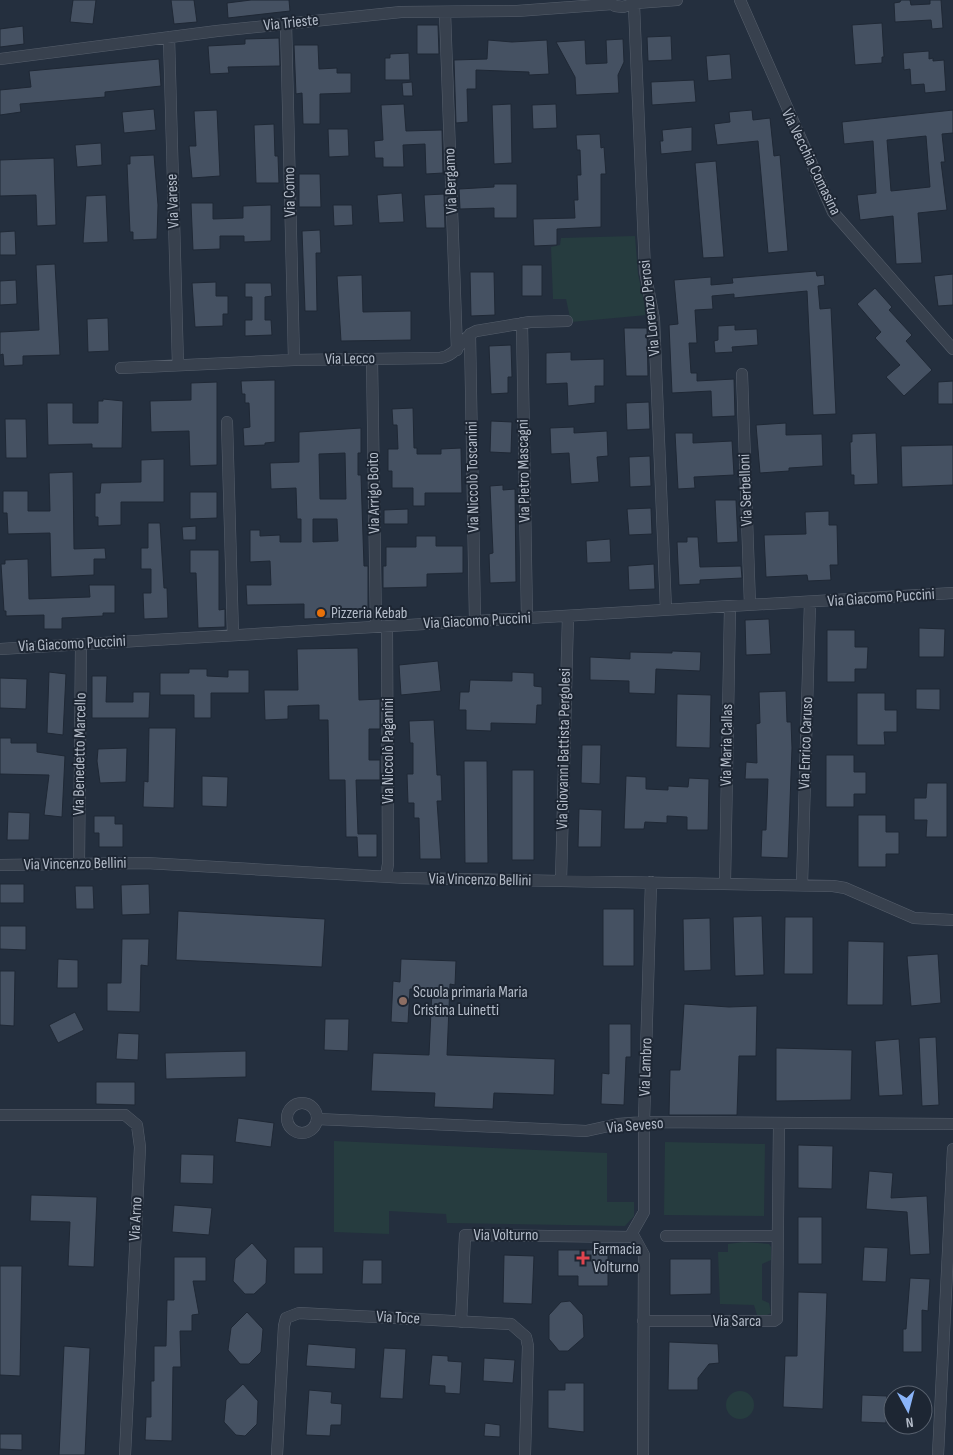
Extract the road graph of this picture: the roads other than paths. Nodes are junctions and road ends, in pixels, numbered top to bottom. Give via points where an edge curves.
1 (677, 0) edge
2 (740, 0) edge
3 (650, 1) edge
4 (609, 2) edge
5 (588, 3) edge
6 (635, 3) edge
7 (445, 12) junction
8 (286, 24) junction
9 (169, 37) junction
10 (0, 59) edge
11 (567, 321) dead end
12 (522, 324) junction
13 (470, 334) junction
14 (953, 349) edge
15 (457, 350) junction
16 (372, 358) junction
17 (294, 360) junction
18 (178, 365) junction
19 (121, 368) dead end
20 (742, 374) dead end
21 (227, 422) dead end
22 (953, 593) edge
23 (810, 602) junction
24 (750, 606) junction
25 (730, 607) junction
26 (666, 610) junction
27 (568, 616) junction
28 (527, 618) junction
29 (476, 621) junction
30 (382, 627) junction
31 (234, 635) junction
32 (81, 644) junction
33 (0, 649) edge
34 (79, 864) junction
35 (0, 865) edge
36 (386, 876) junction
37 (561, 881) junction
38 (651, 882) junction
39 (725, 883) junction
40 (802, 884) junction
41 (953, 920) edge
42 (0, 1115) edge
43 (317, 1119) dead end
44 (644, 1122) junction
45 (779, 1124) junction
46 (953, 1124) edge
47 (953, 1149) edge
48 (666, 1236) dead end
49 (778, 1236) junction
50 (633, 1237) junction
51 (461, 1322) junction
52 (644, 1322) junction
53 (125, 1455) edge
54 (277, 1455) edge
55 (525, 1455) edge
56 (643, 1455) edge
57 (938, 1455) edge

1 - 3 street
2 - 14 street, Via Vecchia Comasina via 833,212
3 - 6 street
4 - 5 street, Via Trieste
4 - 6 street, Via Trieste via 620,7
5 - 7 street, Via Trieste via 534,10
6 - 26 street, Via Lorenzo Perosi via 645,271 654,319
7 - 8 street, Via Trieste via 401,12
7 - 15 street, Via Bergamo
8 - 9 street, Via Trieste
8 - 17 street, Via Como
9 - 10 street, Via Trieste
9 - 18 street, Via Varese
11 - 12 street
12 - 13 street
12 - 28 street, Via Pietro Mascagni
13 - 15 street
13 - 29 street, Via Niccolò Toscanini
15 - 16 street, Via Lecco via 440,358
16 - 17 street, Via Lecco
16 - 30 street, Via Arrigo Boito
17 - 18 street, Via Lecco
18 - 19 street, Via Lecco
20 - 24 street, Via Serbelloni
21 - 31 street
22 - 23 street, Via Giacomo Puccini
23 - 24 street, Via Giacomo Puccini
23 - 40 street, Via Enrico Caruso
24 - 25 street, Via Giacomo Puccini
25 - 26 street, Via Giacomo Puccini
25 - 39 street, Via Maria Callas
26 - 27 street, Via Giacomo Puccini
27 - 28 street, Via Giacomo Puccini
27 - 37 street, Via Giovanni Battista Pergolesi
28 - 29 street, Via Giacomo Puccini
29 - 30 street, Via Giacomo Puccini
30 - 31 street, Via Giacomo Puccini
30 - 36 street, Via Niccolò Paganini
31 - 32 street, Via Giacomo Puccini
32 - 33 street, Via Giacomo Puccini
32 - 34 street, Via Benedetto Marcello
34 - 35 street, Via Vincenzo Bellini
34 - 36 street, Via Vincenzo Bellini via 165,864
36 - 37 street, Via Vincenzo Bellini
37 - 38 street, Via Vincenzo Bellini
38 - 39 street, Via Vincenzo Bellini
38 - 44 street, Via Lambro
39 - 40 street, Via Vincenzo Bellini
40 - 41 street, Via Vincenzo Bellini via 844,888 914,918
42 - 53 street, Via Arno via 125,1115 137,1125 140,1147
43 - 44 street, Via Seveso via 586,1131
44 - 45 street, Via Seveso
44 - 50 street, Via Lambro via 644,1212 633,1230
45 - 46 street, Via Seveso
45 - 49 street, Via Sarca
47 - 57 street
48 - 49 street
49 - 52 street, Via Sarca via 777,1319 774,1321
50 - 51 street, Via Volturno via 465,1235
50 - 52 street via 644,1254
51 - 54 street, Via Toce via 289,1315 284,1326
51 - 55 street, Via Toce via 511,1324 526,1337
52 - 56 street

